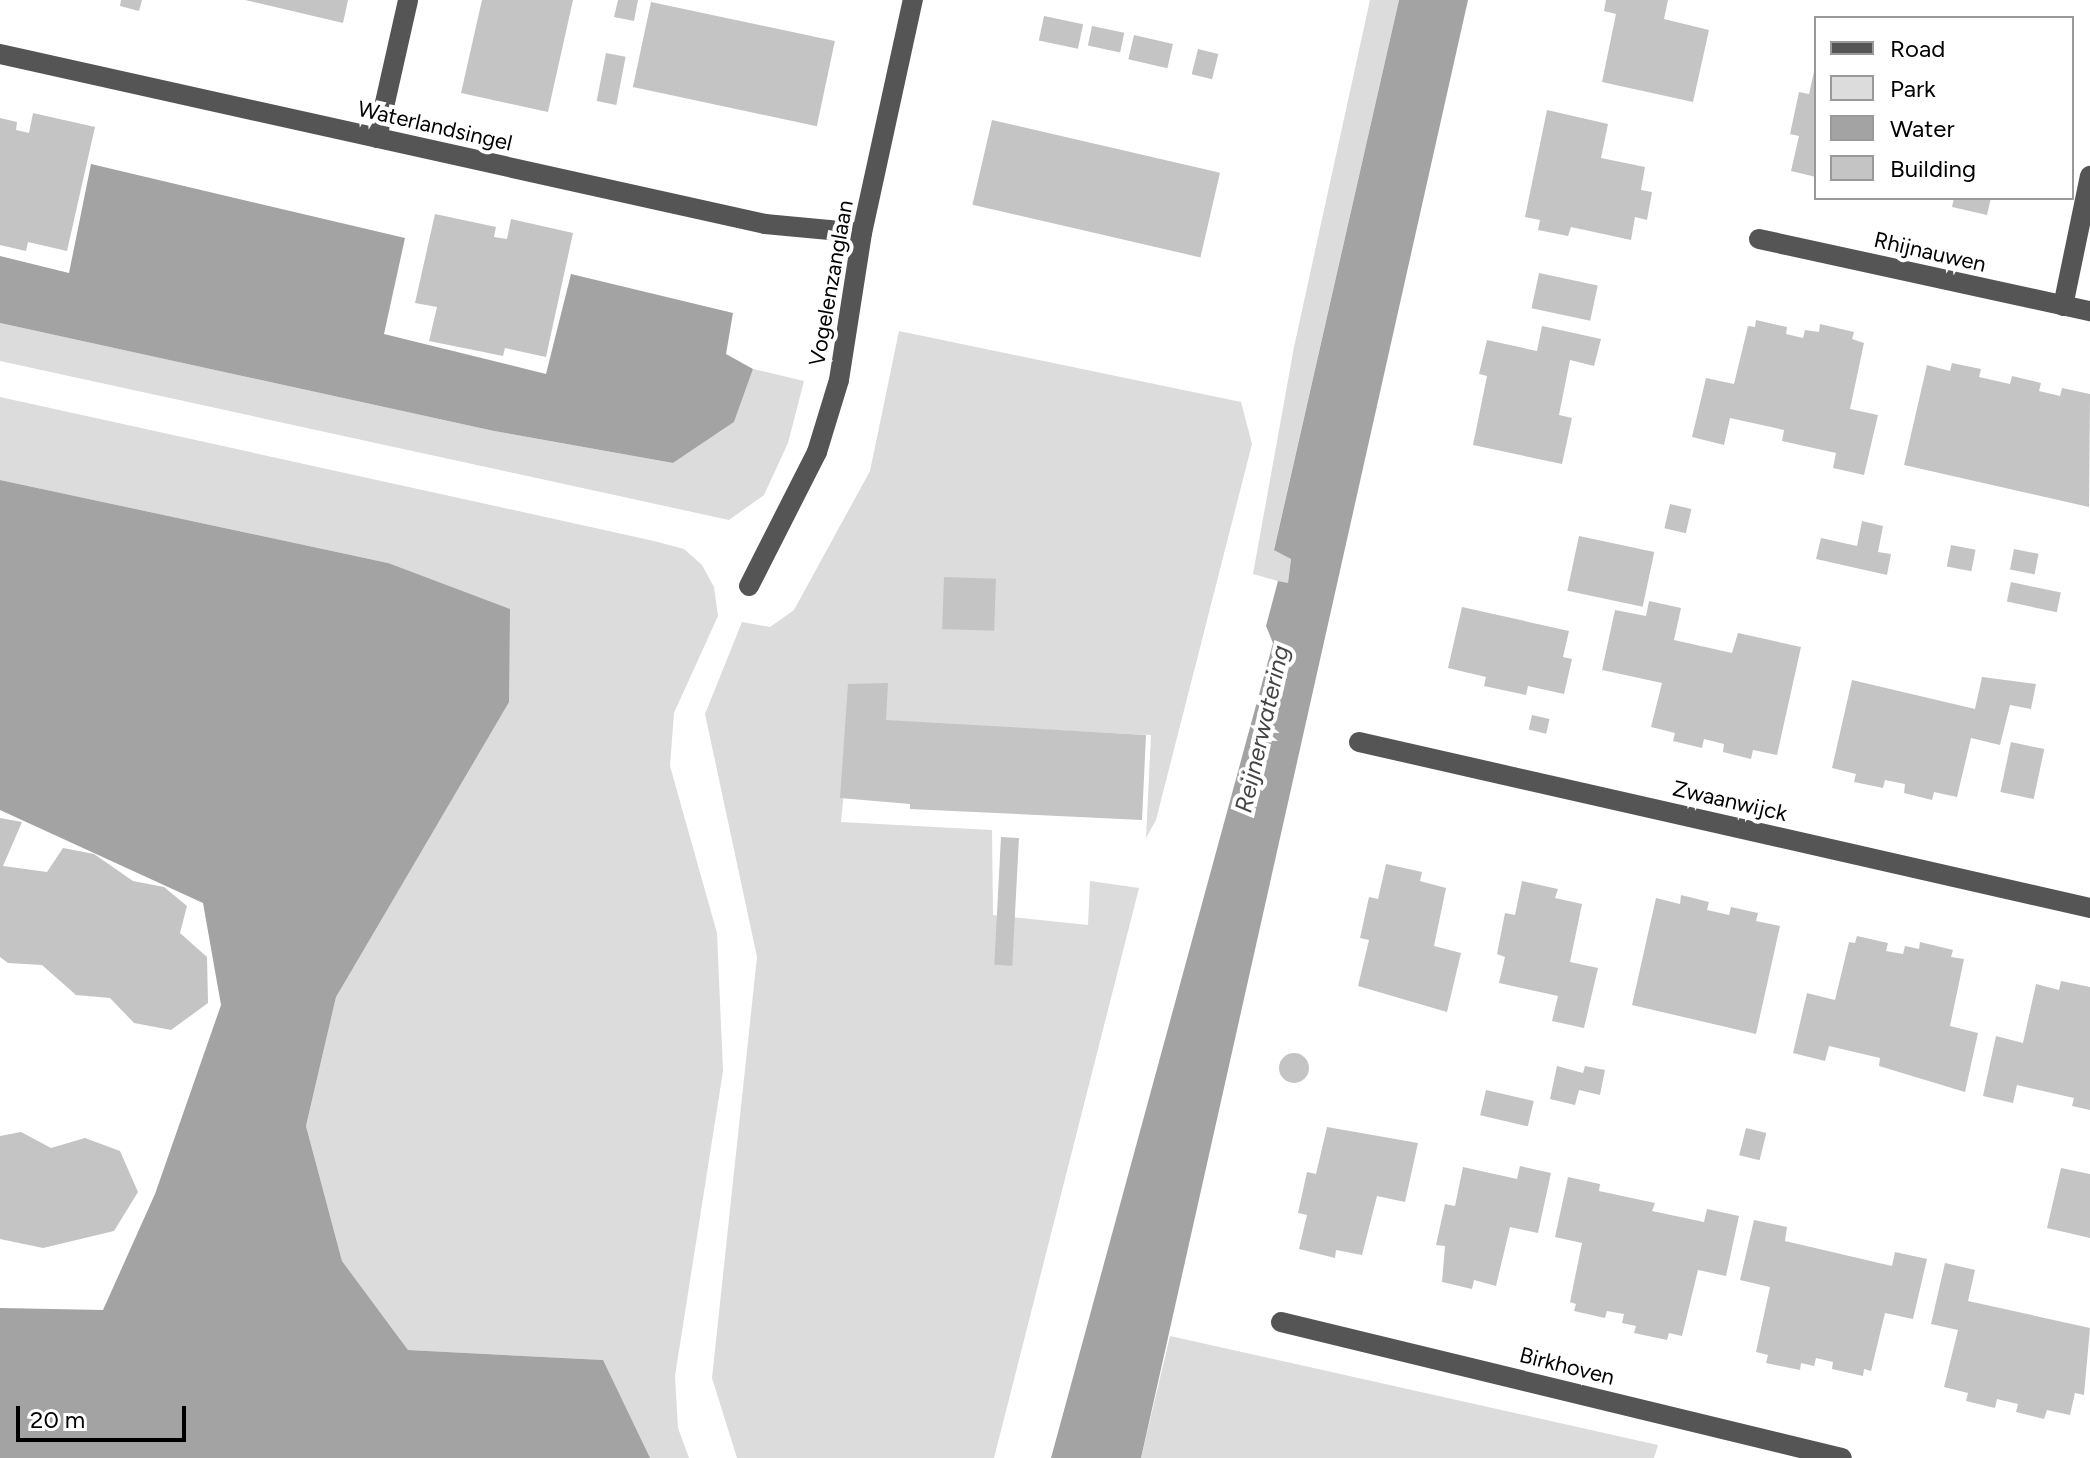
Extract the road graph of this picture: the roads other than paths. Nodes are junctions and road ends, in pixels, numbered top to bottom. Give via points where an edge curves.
1 (408, 0) edge
2 (913, 0) edge
3 (0, 54) edge
4 (377, 138) junction
5 (2090, 176) edge
6 (862, 233) junction
7 (1759, 239) dead end
8 (2063, 306) junction
9 (2090, 311) edge
10 (749, 586) dead end
11 (1359, 742) dead end
12 (2090, 908) edge
13 (1281, 1322) dead end
14 (1842, 1458) edge

1 - 4 street
2 - 6 street, Vogelenzanglaan
3 - 4 street, Waterlandsingel
4 - 6 street, Waterlandsingel via 765,224
5 - 8 street
6 - 10 street, Vogelenzanglaan via 839,380 817,452
7 - 8 street, Rhijnauwen
8 - 9 street, Rhijnauwen
11 - 12 street, Zwaanwijck
13 - 14 street, Birkhoven

